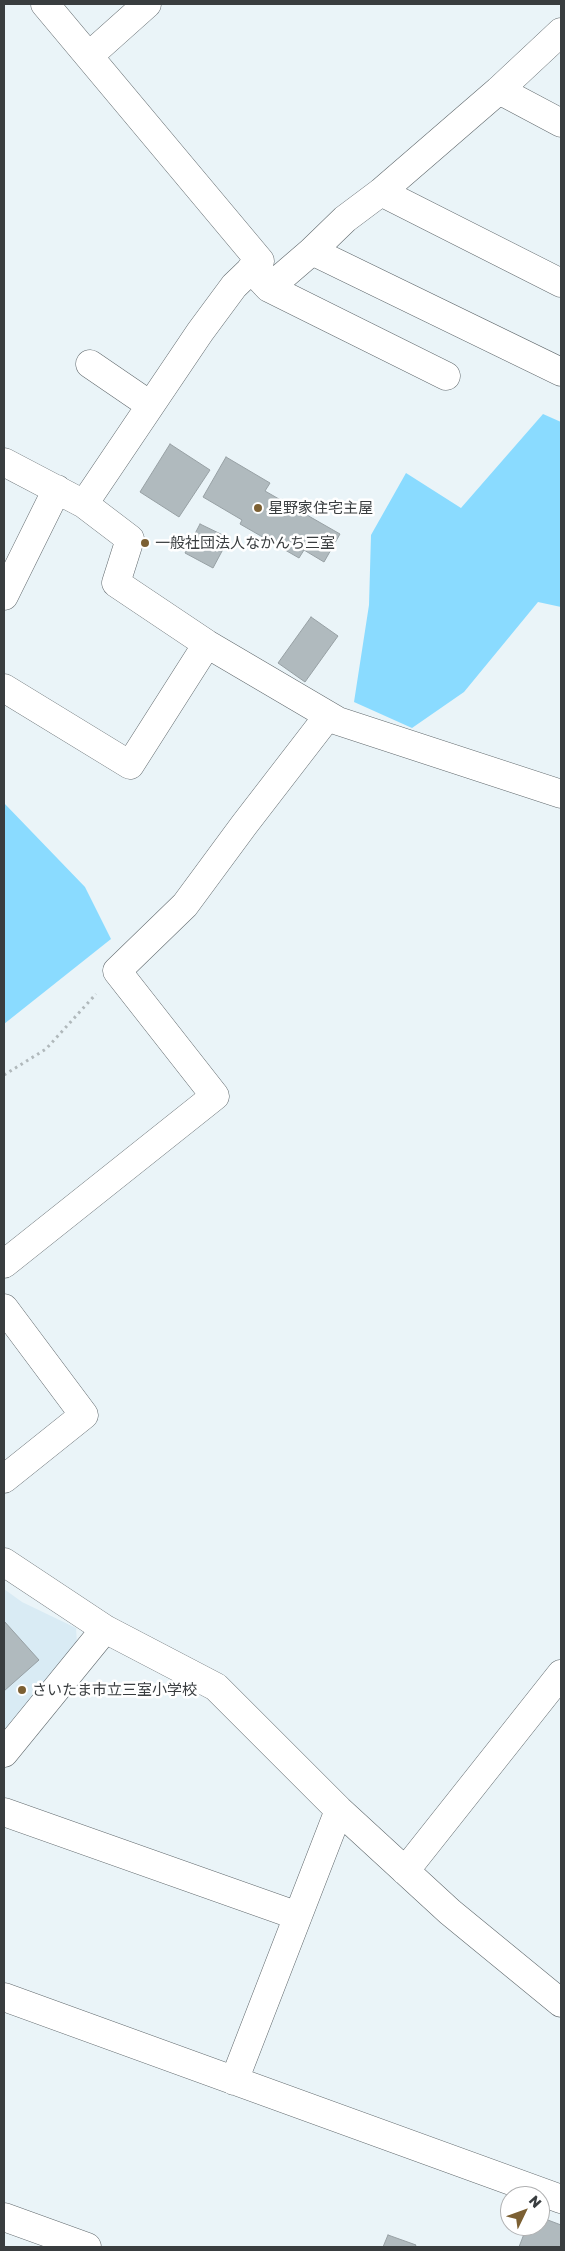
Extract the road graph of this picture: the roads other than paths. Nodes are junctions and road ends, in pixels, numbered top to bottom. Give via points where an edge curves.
1 (45, 4) edge
2 (147, 4) edge
3 (561, 32) edge
4 (90, 55) junction
5 (499, 90) junction
6 (561, 123) edge
7 (381, 192) junction
8 (312, 251) junction
9 (260, 278) junction
10 (561, 283) edge
11 (90, 364) dead end
12 (561, 372) edge
13 (446, 376) dead end
14 (150, 405) junction
15 (4, 462) edge
16 (57, 489) junction
17 (84, 504) junction
18 (4, 596) edge
19 (207, 644) junction
20 (4, 688) edge
21 (328, 716) junction
22 (561, 794) edge
23 (4, 1264) edge
24 (4, 1308) edge
25 (4, 1479) edge
26 (4, 1562) edge
27 (105, 1629) junction
28 (561, 1674) edge
29 (4, 1752) edge
30 (339, 1810) junction
31 (4, 1812) edge
32 (405, 1871) junction
33 (298, 1916) junction
34 (4, 1997) edge
35 (561, 2003) edge
36 (234, 2081) junction
37 (561, 2199) edge
38 (4, 2217) edge
39 (87, 2247) edge

1 - 4 street
2 - 4 street
3 - 5 street
4 - 9 street via 260,262
5 - 6 street
5 - 7 street
7 - 8 street via 345,219
7 - 10 street
8 - 9 street
8 - 12 street
9 - 13 street
9 - 14 street via 229,294
11 - 14 street
14 - 17 street
15 - 16 street
16 - 17 street
16 - 18 street
17 - 19 street via 130,539 116,583
19 - 20 street via 130,765
19 - 21 street
21 - 22 street
21 - 23 street via 185,905 117,971 215,1096
24 - 25 street via 84,1415
26 - 27 street
27 - 29 street
27 - 30 street via 216,1687
28 - 32 street
30 - 32 street
30 - 33 street
31 - 33 street
32 - 35 street
33 - 36 street
34 - 36 street
36 - 37 street
38 - 39 street

